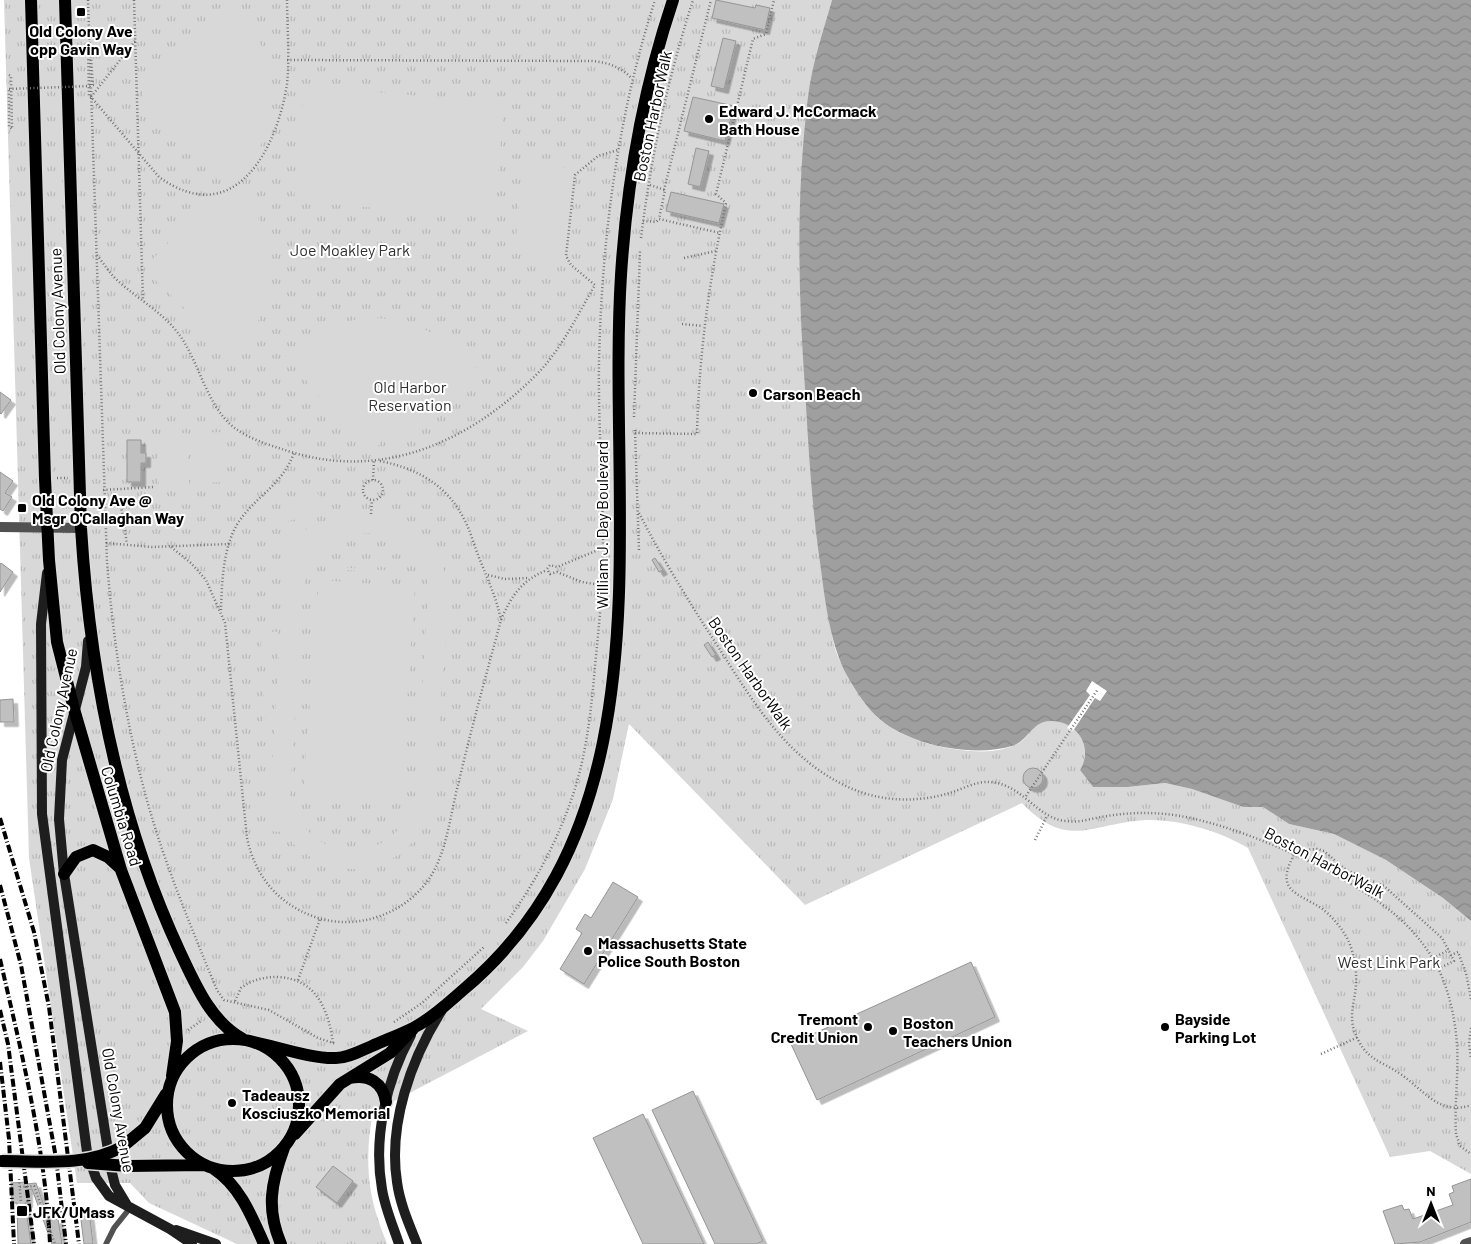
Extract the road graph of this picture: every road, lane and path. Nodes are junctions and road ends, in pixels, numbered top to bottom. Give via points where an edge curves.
1 (31, 0) edge
2 (65, 0) edge
3 (88, 0) edge
4 (134, 0) edge
5 (287, 0) edge
6 (655, 0) edge
7 (673, 0) edge
8 (693, 0) edge
9 (710, 0) edge
10 (774, 0) edge
11 (136, 41) junction
12 (287, 60) junction
13 (9, 75) dead end
14 (632, 79) junction
15 (91, 98) junction
16 (618, 150) junction
17 (139, 153) junction
18 (649, 185) junction
19 (664, 190) junction
20 (659, 219) junction
21 (643, 221) junction
22 (720, 233) junction
23 (641, 238) dead end
24 (716, 251) junction
25 (640, 252) dead end
26 (97, 255) junction
27 (684, 258) dead end
28 (595, 285) junction
29 (602, 286) junction
30 (143, 301) junction
31 (682, 324) dead end
32 (704, 326) junction
33 (634, 416) dead end
34 (294, 453) junction
35 (374, 461) junction
36 (379, 461) junction
37 (57, 478) dead end
38 (72, 478) dead end
39 (373, 480) junction
40 (154, 487) dead end
41 (103, 490) junction
42 (372, 500) junction
43 (121, 506) dead end
44 (639, 513) junction
45 (371, 514) dead end
46 (0, 528) edge
47 (48, 528) junction
48 (80, 528) junction
49 (106, 543) junction
50 (127, 544) junction
51 (230, 544) junction
52 (171, 547) junction
53 (603, 548) junction
54 (639, 551) dead end
55 (49, 560) junction
56 (557, 567) junction
57 (547, 570) junction
58 (557, 572) junction
59 (487, 574) junction
60 (530, 578) junction
61 (602, 585) junction
62 (221, 612) junction
63 (89, 617) junction
64 (501, 620) junction
65 (1098, 689) dead end
66 (74, 709) junction
67 (1026, 796) junction
68 (1047, 816) junction
69 (1035, 840) dead end
70 (1294, 855) junction
71 (121, 870) junction
72 (64, 874) junction
73 (320, 919) junction
74 (506, 924) dead end
75 (486, 945) dead end
76 (1449, 950) junction
77 (1451, 955) junction
78 (1433, 958) junction
79 (1438, 969) junction
80 (298, 980) junction
81 (1471, 999) edge
82 (236, 1001) junction
83 (447, 1004) junction
84 (201, 1021) dead end
85 (392, 1023) dead end
86 (415, 1028) junction
87 (1471, 1028) edge
88 (184, 1032) dead end
89 (1358, 1037) junction
90 (249, 1041) junction
91 (333, 1044) junction
92 (340, 1045) dead end
93 (1321, 1054) dead end
94 (1471, 1059) edge
95 (345, 1080) junction
96 (170, 1082) junction
97 (386, 1102) junction
98 (1471, 1105) edge
99 (1455, 1108) junction
100 (287, 1144) junction
101 (1471, 1154) edge
102 (76, 1161) junction
103 (1, 1162) edge
104 (208, 1166) junction
105 (19, 1179) dead end
106 (20, 1187) junction
107 (21, 1203) dead end
108 (130, 1208) junction
109 (405, 1213) junction
110 (170, 1229) junction
111 (279, 1240) edge
112 (1471, 1242) edge
113 (55, 1244) edge
114 (106, 1244) edge
115 (192, 1244) edge
116 (216, 1244) edge
117 (264, 1244) edge
118 (399, 1244) edge
119 (417, 1244) edge
120 (422, 1244) edge
121 (1466, 1244) edge

1 - 47 main road, Old Colony Avenue
2 - 48 main road, Old Colony Avenue
3 - 15 path
4 - 11 path
5 - 12 path
6 - 14 path
7 - 83 main road, William J. Day Boulevard via 648,84 625,215 617,356 619,582 611,690 600,764 574,842 538,907 498,958
8 - 18 path, Boston HarborWalk via 666,90
9 - 19 path
10 - 22 path via 766,34 753,39 716,194 726,203
11 - 15 path
11 - 17 path
12 - 14 path via 596,61 627,72
12 - 17 path via 287,82 275,132 258,164 240,183 216,193 188,192 172,187 159,177
13 - 15 path, bridge via 12,84 12,92 12,101 12,109 13,126 12,128 9,127 9,88 18,88 36,88 81,86 90,86 92,85 90,43 88,79 89,88 89,97
14 - 16 path
15 - 17 path
15 - 26 path
16 - 28 path via 598,156 575,176 566,256 575,270
16 - 29 path
17 - 30 path
18 - 19 path
18 - 21 path, Boston HarborWalk
19 - 20 path
20 - 21 path via 656,222
20 - 22 path
21 - 23 path, Boston HarborWalk
22 - 24 path
24 - 27 path
24 - 32 path
25 - 33 path
26 - 30 path via 114,277
26 - 41 path
28 - 29 path
28 - 36 path via 554,353 510,399 454,436
29 - 53 path via 599,365
30 - 34 path via 178,333 229,423 243,434
31 - 32 path
32 - 44 path, Boston HarborWalk via 697,434 635,432
34 - 35 path via 340,463
34 - 51 path via 279,480 242,517
35 - 36 path
35 - 39 path
36 - 59 path via 419,473 447,494 467,524
37 - 38 path
39 - 42 path via 366,482 363,491
39 - 42 path via 381,484 383,490 380,497
40 - 41 path
41 - 49 path
42 - 45 path
43 - 50 path
44 - 54 path
44 - 67 path, Boston HarborWalk via 670,571 762,714 791,748 808,762 848,787 886,798 930,798 989,781
46 - 47 street
47 - 48 street
47 - 55 main road, Old Colony Avenue
48 - 63 main road, Old Colony Avenue
49 - 50 path
49 - 82 path via 110,606 124,694 156,830 217,990 224,1000
50 - 52 path
51 - 52 path
51 - 62 path
52 - 62 path via 203,576
53 - 56 path
53 - 61 path
55 - 66 main road, Columbia Road via 57,642
55 - 108 street, Old Colony Avenue via 41,624 44,837 92,1170 104,1191
56 - 57 path via 550,565
56 - 58 path
57 - 58 path via 550,574
57 - 60 path
58 - 61 path via 582,582
59 - 60 path via 505,579
59 - 64 path
60 - 64 path via 513,596
61 - 74 path via 593,696 580,771 554,842
62 - 73 path via 227,637 250,853 256,868 274,892 295,908
63 - 66 street, Old Colony Avenue via 86,667
63 - 90 main road, Columbia Road via 112,754 152,888 201,993 227,1028
64 - 73 path via 447,831 432,874 411,899 379,917 354,922
65 - 67 path
66 - 71 main road, Columbia Road
66 - 72 street, Old Colony Avenue via 64,748 58,794
67 - 68 path, Boston HarborWalk
68 - 69 path
68 - 70 path, Boston HarborWalk via 1070,822 1129,813 1178,816 1256,838
70 - 76 path via 1303,850 1324,851 1346,870 1384,886 1436,931
70 - 78 path, Boston HarborWalk via 1388,909 1412,930
70 - 89 path via 1287,874 1291,889 1333,919 1344,932 1353,954 1356,976 1352,1016
71 - 72 main road via 108,857 93,850 76,856
71 - 96 main road, Columbia Road via 175,1012 177,1041
72 - 108 street, Old Colony Avenue via 111,1168 115,1185
73 - 80 path
75 - 85 path via 422,1003
76 - 77 path
76 - 78 path
77 - 79 path via 1454,961
77 - 81 path via 1458,952
78 - 79 path, Boston HarborWalk
79 - 99 path, Boston HarborWalk via 1457,1035
80 - 82 path via 258,979 241,988
80 - 91 path via 307,985 319,1000 329,1022
82 - 91 path via 269,1010
83 - 86 main road, William J. Day Boulevard
83 - 109 street, William J. Day Boulevard via 422,1048 400,1109 395,1159
84 - 88 path
86 - 90 main road, William J. Day Boulevard via 338,1058
86 - 95 main road, William J. Day Boulevard via 390,1053
86 - 97 street, William J. Day Boulevard via 401,1055
87 - 94 path
89 - 93 path
89 - 99 path via 1375,1061 1403,1076 1431,1100
90 - 96 main road via 219,1040 202,1046 183,1061
90 - 100 main road via 269,1049 281,1059 297,1086 298,1118
91 - 92 path
95 - 97 main road via 370,1079 382,1088
95 - 100 main road, William J. Day Boulevard
96 - 102 main road, Columbia Road, bridge via 149,1123 136,1137 98,1157
96 - 104 main road via 166,1108 173,1133 188,1154
97 - 118 street, William J. Day Boulevard via 380,1176
98 - 99 path
99 - 101 path, Boston HarborWalk via 1458,1141
100 - 104 main road via 270,1160 251,1168 230,1171
100 - 111 main road via 271,1203 272,1220
102 - 103 main road, Columbia Road, bridge
102 - 104 main road, Columbia Road, bridge via 128,1166
104 - 117 main road via 232,1185
105 - 106 path
106 - 107 path
106 - 113 path, bridge via 34,1186
108 - 110 street
108 - 114 lane
109 - 119 street, William J. Day Boulevard
109 - 120 street
110 - 115 street
110 - 116 street
112 - 121 street

